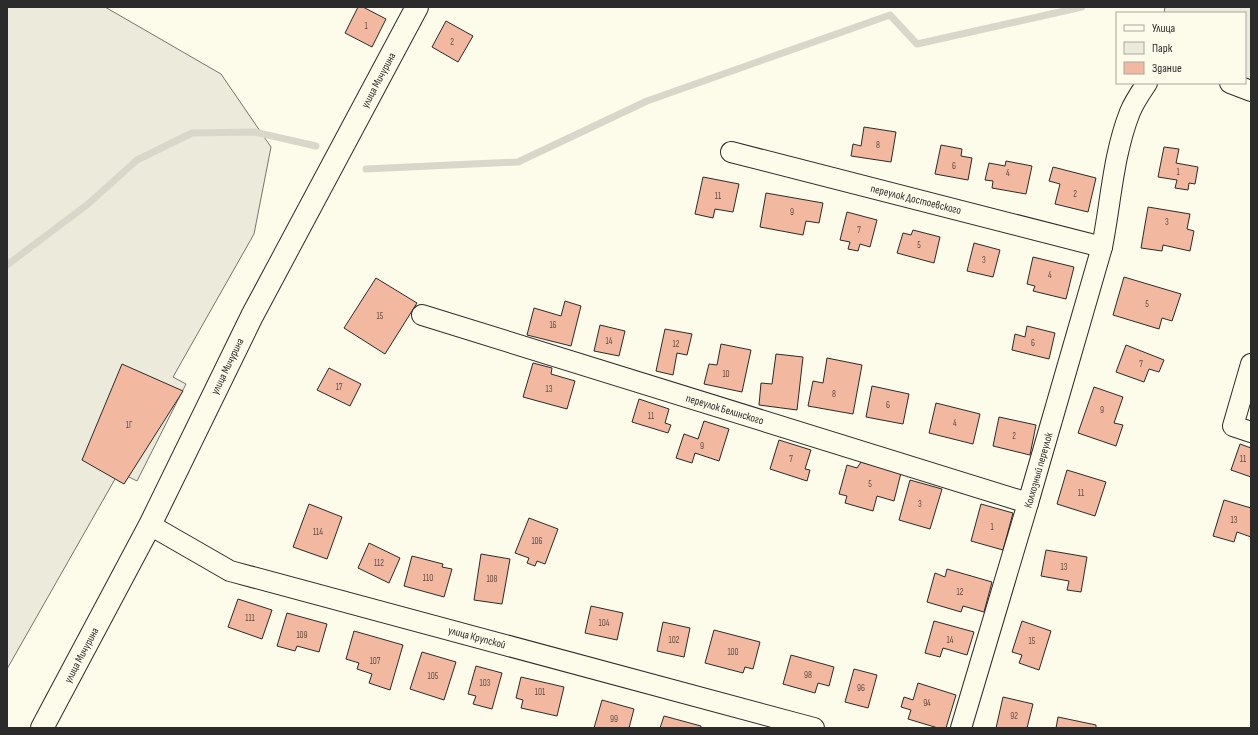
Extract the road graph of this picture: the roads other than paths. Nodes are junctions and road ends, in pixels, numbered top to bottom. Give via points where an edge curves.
1 (417, 7) edge
2 (1146, 84) edge
3 (1233, 84) edge
4 (1251, 91) edge
5 (731, 152) dead end
6 (1102, 247) junction
7 (422, 315) dead end
8 (1251, 364) edge
9 (1242, 429) edge
10 (1028, 503) junction
11 (150, 525) junction
12 (42, 728) edge
13 (814, 728) edge
14 (960, 728) edge

1 - 11 street, улица Мичурина via 252,316
2 - 6 street, Колхозный переулок via 1130,111 1118,150 1110,211
3 - 4 street
5 - 6 street, переулок Достоевского
6 - 10 street, Колхозный переулок
7 - 10 street, переулок Белинского
8 - 9 street
10 - 14 street, Колхозный переулок
11 - 12 street, улица Мичурина
11 - 13 street, улица Крупской via 230,571

